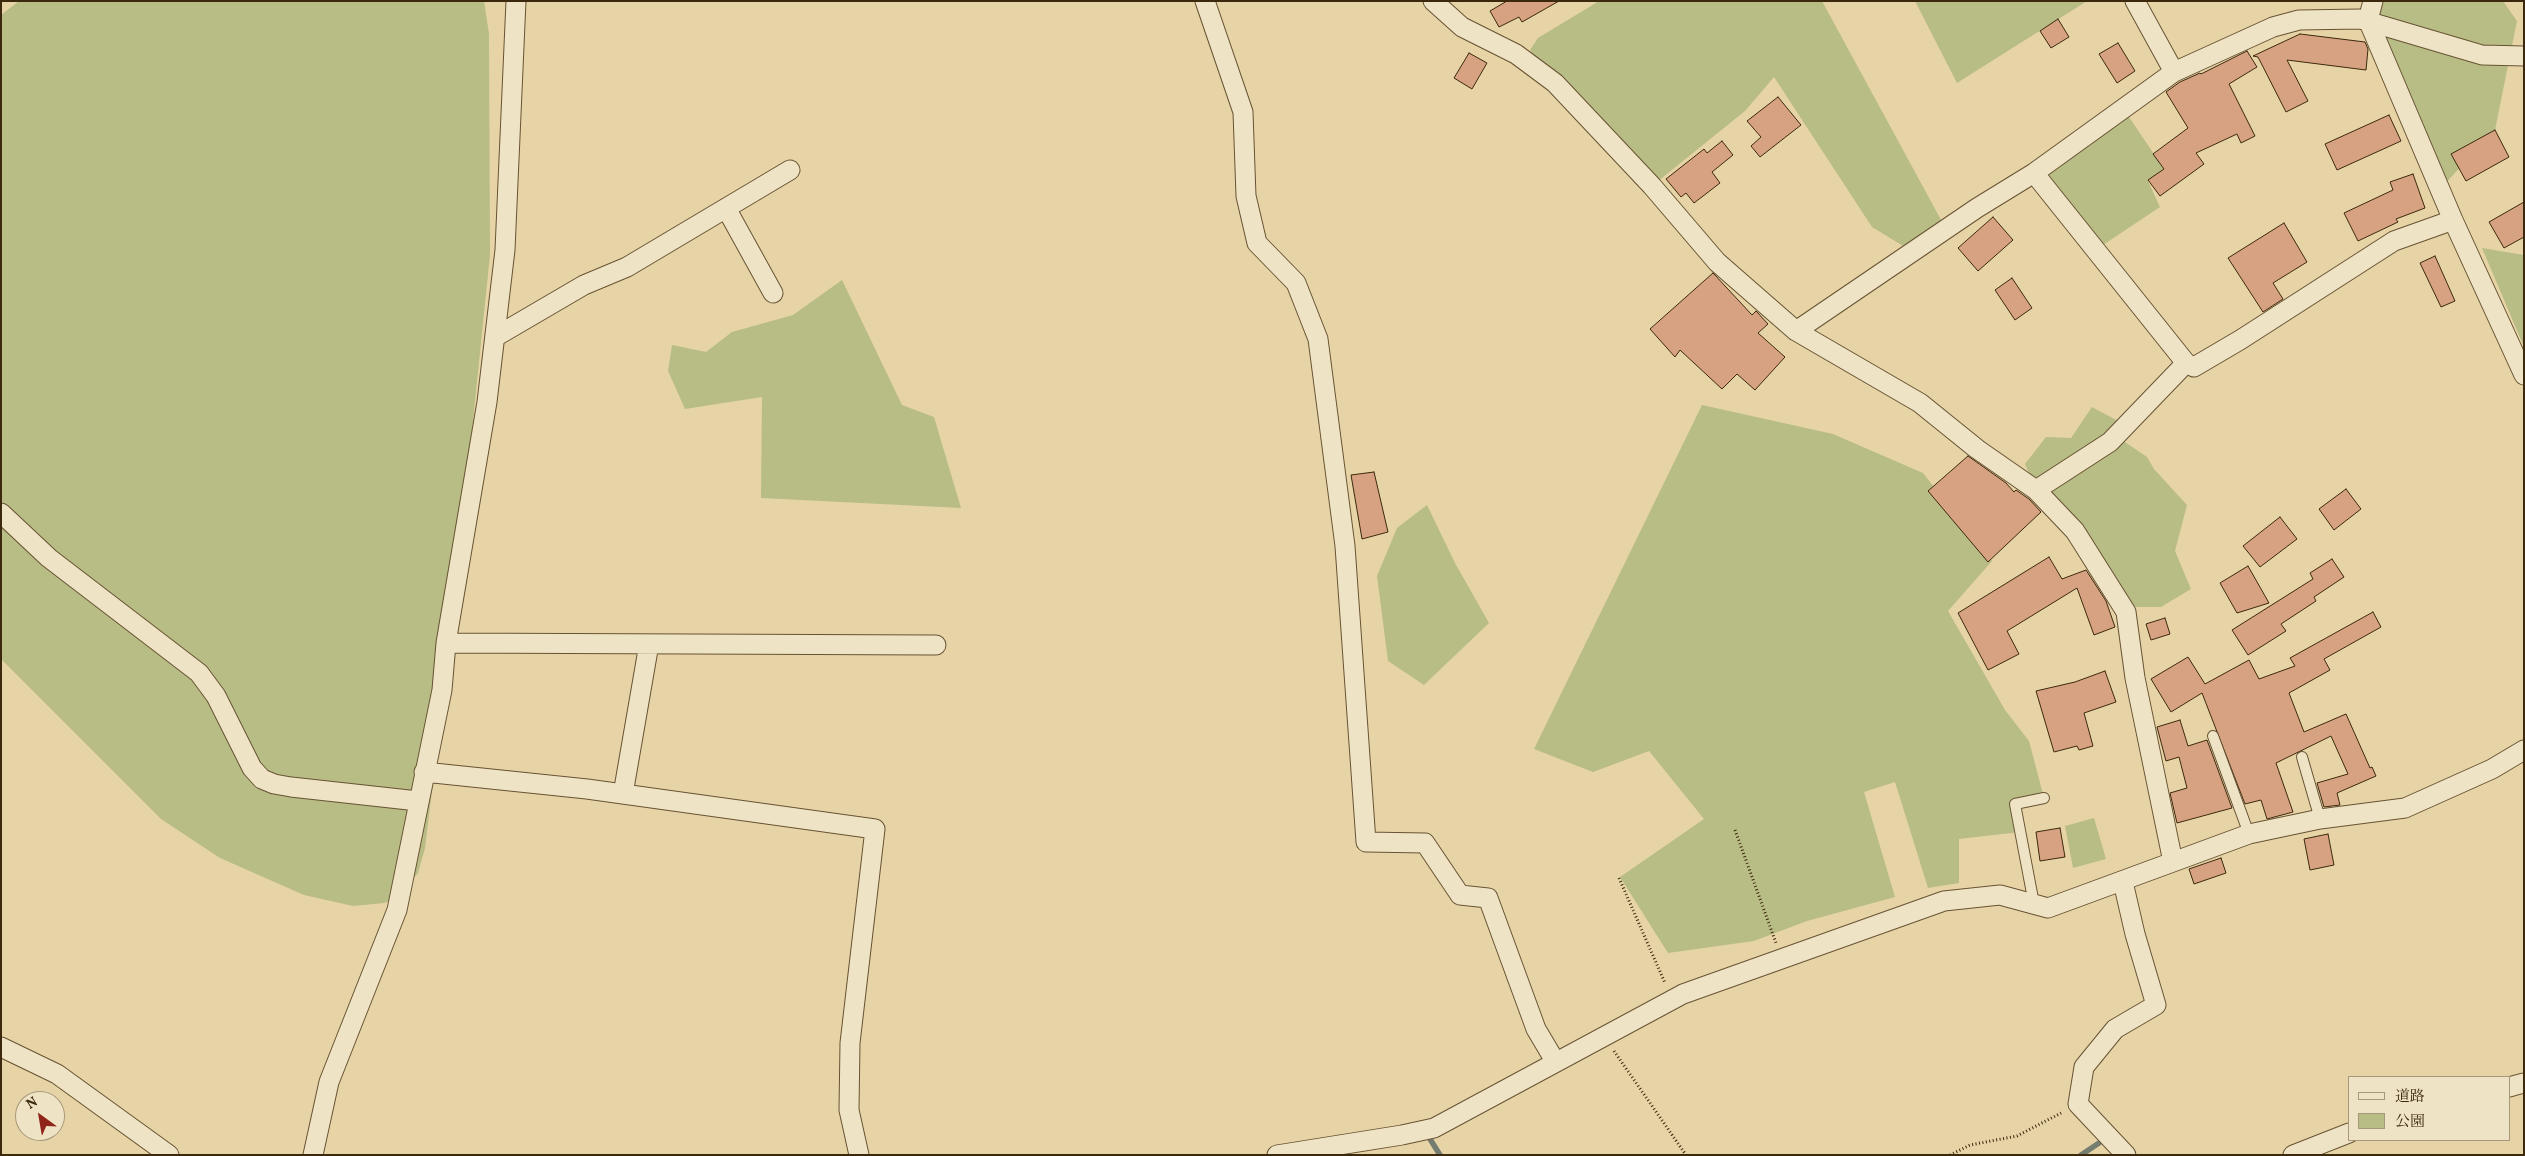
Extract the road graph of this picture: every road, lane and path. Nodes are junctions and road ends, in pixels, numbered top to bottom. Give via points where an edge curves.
1 (516, 1) edge
2 (1205, 1) edge
3 (1433, 1) edge
4 (2135, 1) edge
5 (2373, 1) edge
6 (2368, 20) junction
7 (2524, 56) edge
8 (2174, 72) junction
9 (790, 170) dead end
10 (2034, 172) junction
11 (726, 208) junction
12 (2453, 220) junction
13 (773, 293) dead end
14 (1796, 331) junction
15 (495, 336) junction
16 (2186, 363) junction
17 (2524, 375) edge
18 (2036, 490) junction
19 (1, 513) edge
20 (446, 643) junction
21 (649, 644) junction
22 (936, 645) dead end
23 (2213, 736) dead end
24 (2524, 750) edge
25 (2302, 757) dead end
26 (424, 772) junction
27 (623, 794) junction
28 (2044, 798) dead end
29 (418, 801) junction
30 (2320, 819) junction
31 (1734, 830) dead end
32 (2249, 834) junction
33 (2173, 862) junction
34 (1619, 878) dead end
35 (2123, 882) junction
36 (2034, 904) junction
37 (1782, 958) junction
38 (1673, 1000) junction
39 (1603, 1037) junction
40 (1, 1048) edge
41 (1553, 1063) junction
42 (2524, 1083) edge
43 (2510, 1087) edge
44 (2080, 1104) junction
45 (2348, 1134) edge
46 (169, 1155) edge
47 (313, 1155) edge
48 (859, 1155) edge
49 (1277, 1155) edge
50 (1686, 1155) edge
51 (1950, 1155) edge
52 (2126, 1155) edge
53 (2293, 1155) edge

1 - 15 street via 505,250
2 - 41 street via 1243,112 1246,196 1257,243 1296,283 1318,339 1345,546 1366,842 1425,843 1460,895 1488,898 1536,1029
3 - 14 street via 1462,27 1516,54 1555,83 1652,186 1717,262
4 - 8 street
5 - 6 street
6 - 7 street via 2482,55
6 - 8 street via 2300,20 2273,27
6 - 12 street
8 - 10 street
9 - 11 street
10 - 14 street
10 - 16 street
11 - 13 street
11 - 15 street via 627,267 584,285
12 - 16 street via 2394,241 2217,354 2194,367
12 - 17 street
14 - 18 street via 1920,403 1976,449
15 - 20 street via 487,402
16 - 18 street via 2110,442
18 - 33 street via 2075,530 2126,612 2135,678
19 - 29 street via 49,558 199,673 216,696 252,768 262,779 292,787
20 - 21 street
20 - 26 street via 442,690
21 - 22 street
21 - 27 street
23 - 32 lane
24 - 30 street via 2492,769 2405,808
25 - 30 lane
26 - 27 street
26 - 29 street
27 - 48 street via 876,829 850,1043 849,1110
28 - 36 lane via 2015,804
29 - 47 street via 397,910 328,1082
30 - 32 street
31 - 37 path
32 - 33 street
33 - 35 street
34 - 38 path
35 - 36 street via 2048,908
35 - 44 street via 2156,1005 2115,1029 2084,1067
36 - 37 street via 2000,895 1944,901
37 - 38 street
38 - 39 street
39 - 41 street
39 - 50 path
40 - 46 street via 57,1074
41 - 49 street via 1434,1128
42 - 43 street
44 - 51 path via 2018,1136 1970,1145
44 - 52 street
45 - 53 street

